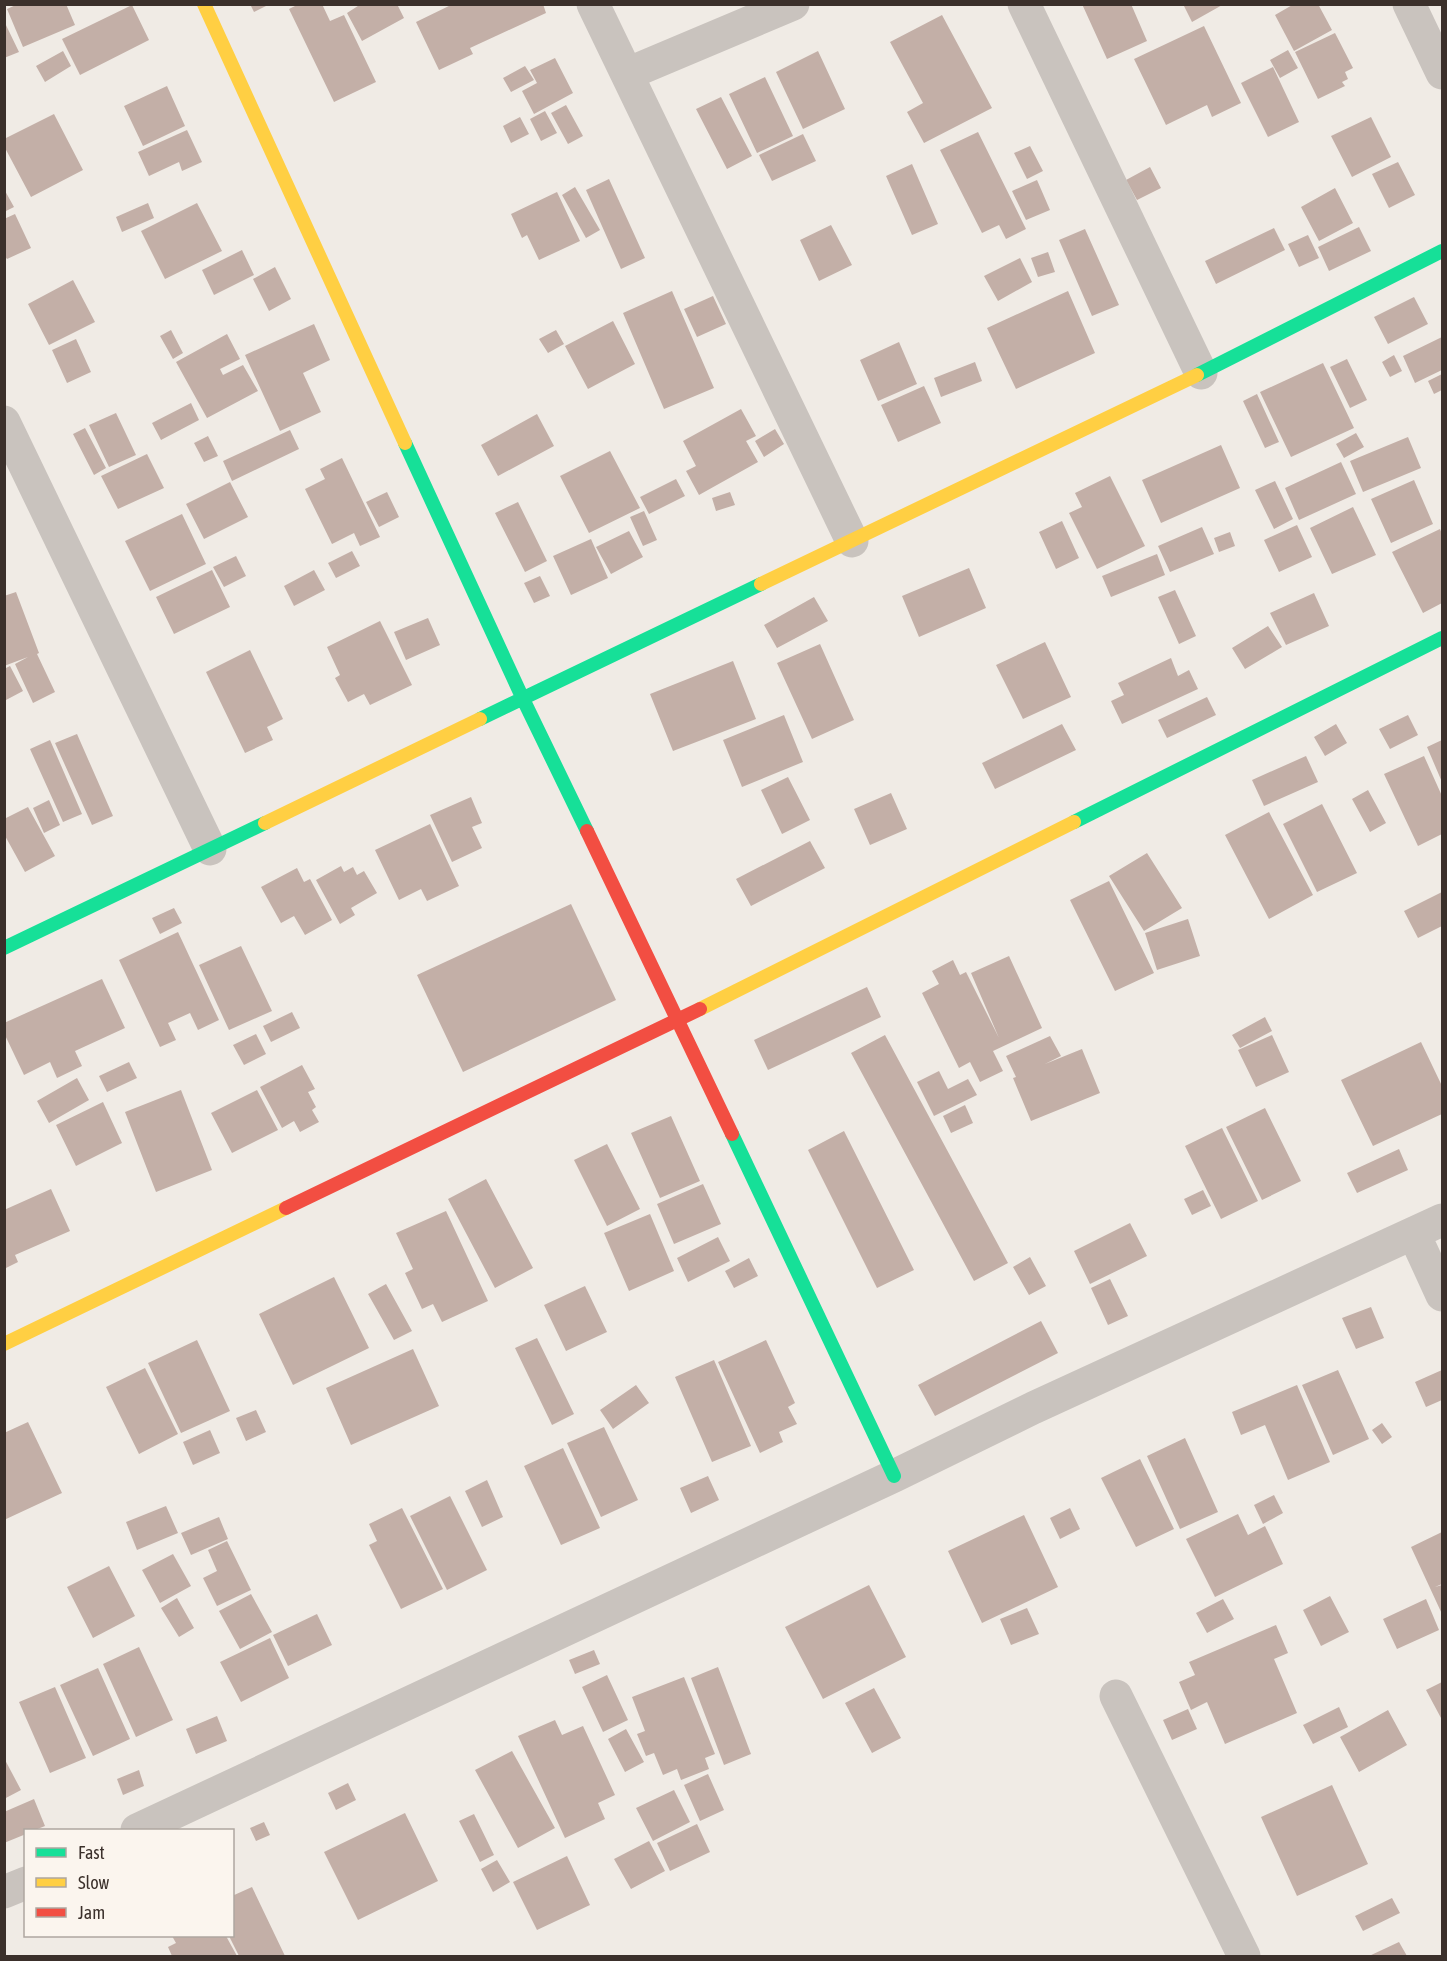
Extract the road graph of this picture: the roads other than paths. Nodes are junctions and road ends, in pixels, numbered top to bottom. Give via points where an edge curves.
1 (204, 4) edge
2 (593, 4) edge
3 (793, 4) edge
4 (1024, 4) edge
5 (1409, 4) edge
6 (627, 74) junction
7 (1443, 74) edge
8 (1443, 251) edge
9 (1201, 373) junction
10 (4, 422) edge
11 (852, 541) junction
12 (1443, 638) edge
13 (523, 699) junction
14 (210, 849) junction
15 (4, 948) edge
16 (678, 1020) junction
17 (1428, 1227) edge
18 (1443, 1295) edge
19 (4, 1344) edge
20 (894, 1476) junction
21 (1116, 1696) dead end
22 (139, 1829) edge
23 (24, 1884) edge
24 (4, 1892) edge
25 (1244, 1956) edge

1 - 13 street
2 - 6 street
3 - 6 street
4 - 9 street
5 - 7 street
6 - 11 street
8 - 9 street
9 - 11 street
10 - 14 street
11 - 13 street
12 - 16 street
13 - 14 street
13 - 16 street
14 - 15 street
16 - 19 street
16 - 20 street
17 - 18 street
17 - 20 street
20 - 22 street
21 - 25 street
23 - 24 street

